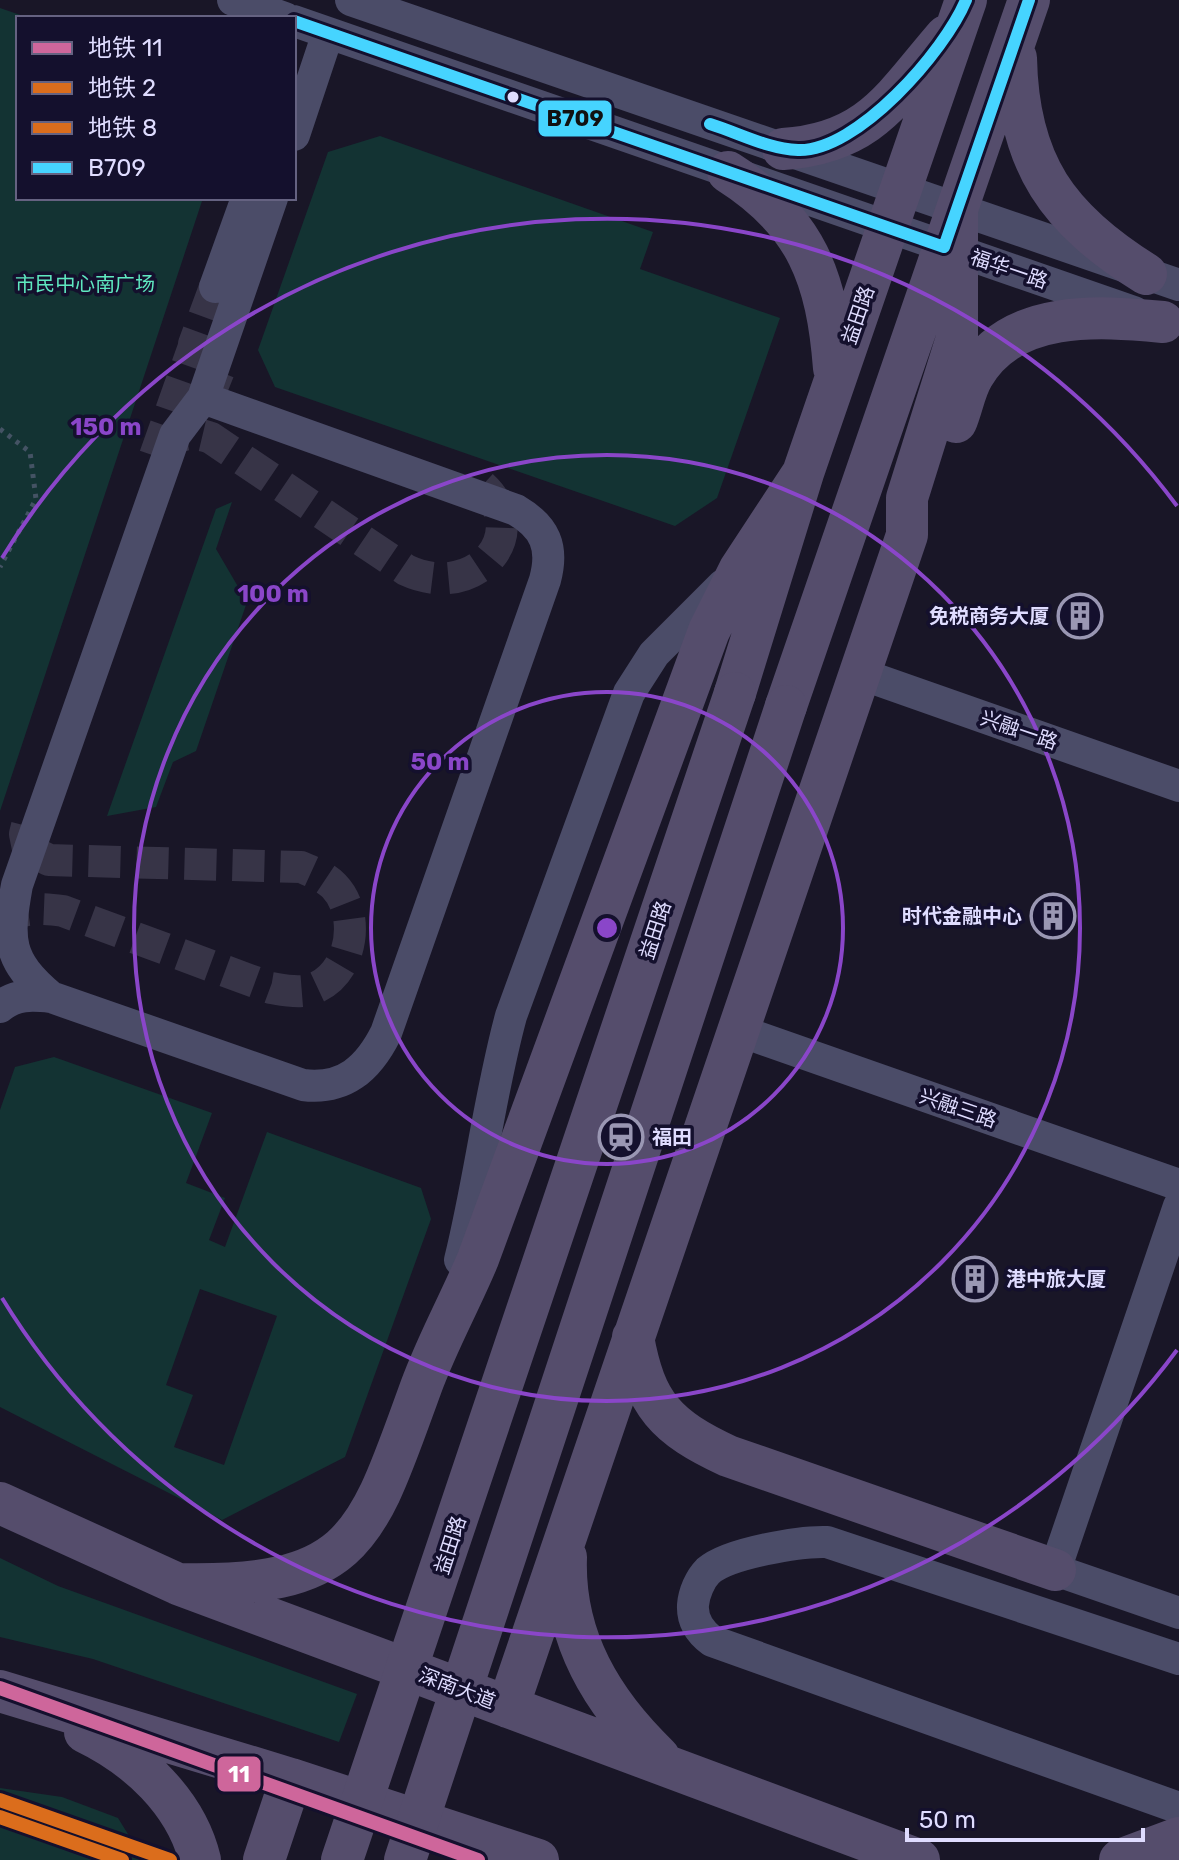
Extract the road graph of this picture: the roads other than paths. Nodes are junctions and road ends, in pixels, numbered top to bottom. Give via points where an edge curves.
1 (233, 0) edge
2 (351, 0) edge
3 (963, 10) edge
4 (279, 16) edge
5 (1022, 18) edge
6 (296, 22) edge
7 (328, 33) junction
8 (299, 110) edge
9 (783, 149) junction
10 (728, 172) junction
11 (246, 200) edge
12 (271, 200) edge
13 (895, 208) junction
14 (953, 235) junction
15 (215, 287) tunnel mouth
16 (1167, 302) edge
17 (835, 381) junction
18 (203, 398) junction
19 (803, 473) junction
20 (907, 498) junction
21 (813, 626) junction
22 (858, 673) junction
23 (1179, 786) edge
24 (9, 898) edge
25 (51, 997) junction
26 (0, 1007) edge
27 (737, 1030) junction
28 (1179, 1185) edge
29 (1179, 1206) edge
30 (633, 1337) junction
31 (0, 1503) edge
32 (567, 1532) junction
33 (1055, 1570) junction
34 (178, 1584) junction
35 (1179, 1613) edge
36 (1179, 1659) edge
37 (0, 1692) edge
38 (508, 1707) junction
39 (669, 1766) junction
40 (291, 1779) junction
41 (1179, 1808) edge
42 (470, 1850) edge
43 (200, 1860) edge
44 (264, 1860) edge
45 (342, 1860) edge
46 (405, 1860) edge
47 (538, 1860) edge
48 (919, 1860) edge

1 - 4 street
2 - 9 street, 福华一路
3 - 9 main road via 865,126 827,143
3 - 13 main road, 益田路
5 - 14 main road
5 - 16 main road via 1017,102 1030,152 1061,205
6 - 7 street, 福华一路
7 - 8 street
7 - 10 street, 福华一路
9 - 13 street, 福华一路
10 - 13 street, 福华一路
10 - 17 main road via 771,202 807,250 827,306
11 - 15 street
12 - 18 street
13 - 14 street, 福华一路
13 - 17 main road, 益田路
14 - 16 street, 福华一路
14 - 16 street, 福华一路
14 - 20 main road via 957,338
14 - 21 main road
16 - 20 main road via 1052,322 1014,337 973,375 940,470
17 - 19 main road, 益田路
18 - 24 street via 175,435
18 - 25 street via 516,510 541,529 548,568 386,1033 362,1069 325,1088 303,1085
19 - 34 main road via 740,569 709,631 478,1259 433,1353 371,1516 342,1549 273,1580
19 - 45 main road, 益田路, bridge via 735,693
20 - 21 main road via 846,590
20 - 22 main road via 907,535
21 - 46 main road, bridge
22 - 23 street, 兴融一路
22 - 27 main road
24 - 25 street via 13,951 26,976
25 - 26 street via 26,995
27 - 28 street, 兴融三路
27 - 30 main road
29 - 33 street
30 - 32 main road
30 - 33 main road via 651,1400 667,1421 696,1441
31 - 34 main road, 深南大道
32 - 38 main road
32 - 39 main road via 565,1589 577,1642 598,1686 626,1726
33 - 35 street
34 - 38 main road, 深南大道
36 - 41 street via 827,1542 791,1543 711,1568 693,1606 699,1630 712,1641
37 - 40 main road
37 - 43 main road via 101,1740 135,1763 166,1792 184,1819
38 - 39 main road, 深南大道
39 - 48 main road, 深南大道
40 - 42 main road
40 - 44 main road
42 - 47 main road

